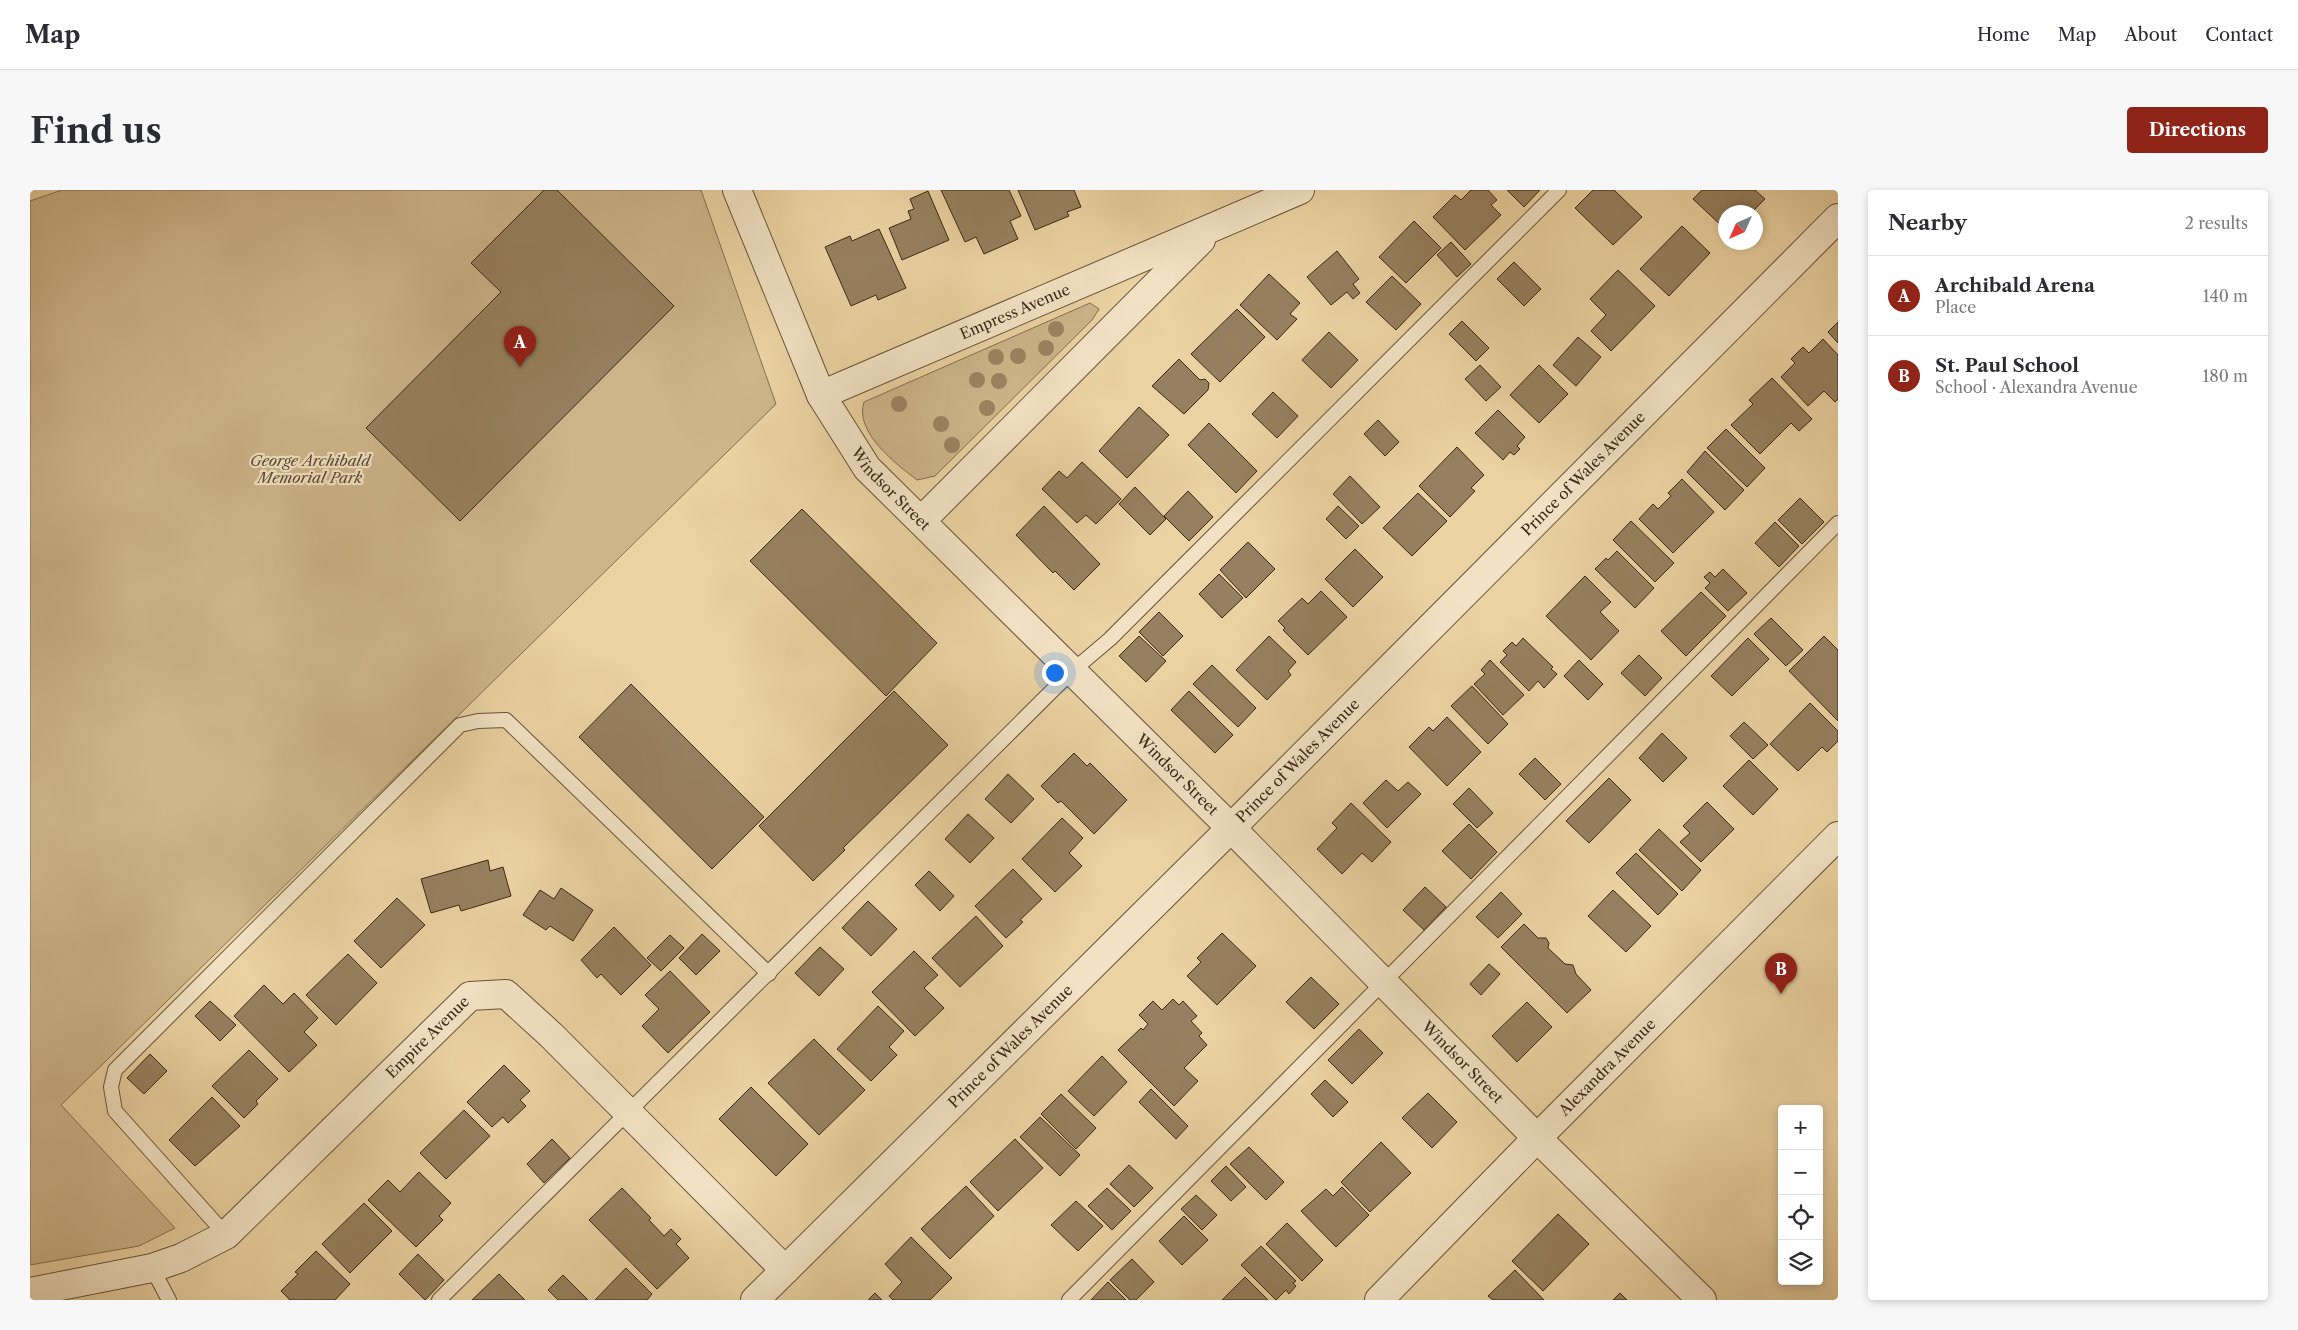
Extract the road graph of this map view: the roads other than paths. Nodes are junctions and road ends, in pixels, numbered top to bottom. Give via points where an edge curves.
1 (1300, 190) edge
2 (1558, 190) edge
3 (742, 192) edge
4 (1838, 218) edge
5 (1211, 230) junction
6 (821, 395) junction
7 (921, 521) junction
8 (1838, 524) edge
9 (1071, 672) junction
10 (1231, 828) junction
11 (1838, 836) edge
12 (769, 974) junction
13 (1382, 982) junction
14 (629, 1113) junction
15 (1537, 1138) junction
16 (226, 1235) junction
17 (152, 1268) junction
18 (784, 1270) junction
19 (30, 1292) edge
20 (1694, 1297) edge
21 (169, 1300) edge
22 (439, 1300) edge
23 (755, 1300) edge
24 (1069, 1300) edge
25 (1379, 1300) edge

1 - 5 street, Empress Avenue
2 - 9 lane via 1110,639
3 - 6 street, Windsor Street
4 - 10 street, Prince of Wales Avenue
5 - 6 street, Empress Avenue
5 - 7 street, Empress Avenue
6 - 7 street, Windsor Street via 867,468
7 - 9 street, Windsor Street
8 - 13 lane
9 - 10 street, Windsor Street
9 - 12 lane
10 - 13 street, Windsor Street
10 - 18 street, Prince of Wales Avenue
11 - 15 street, Alexandra Avenue
12 - 14 lane
12 - 16 lane via 506,720 460,725 115,1070 112,1087 115,1111
13 - 15 street, Windsor Street
13 - 24 lane
14 - 16 street, Empire Avenue via 551,1034 506,994 470,996
14 - 18 street, Empire Avenue
14 - 22 lane
15 - 20 street, Windsor Street
15 - 25 street, Alexandra Avenue
16 - 17 street, Empire Avenue via 181,1258
17 - 19 street, Empire Avenue
17 - 21 lane
18 - 23 street, Prince of Wales Avenue

